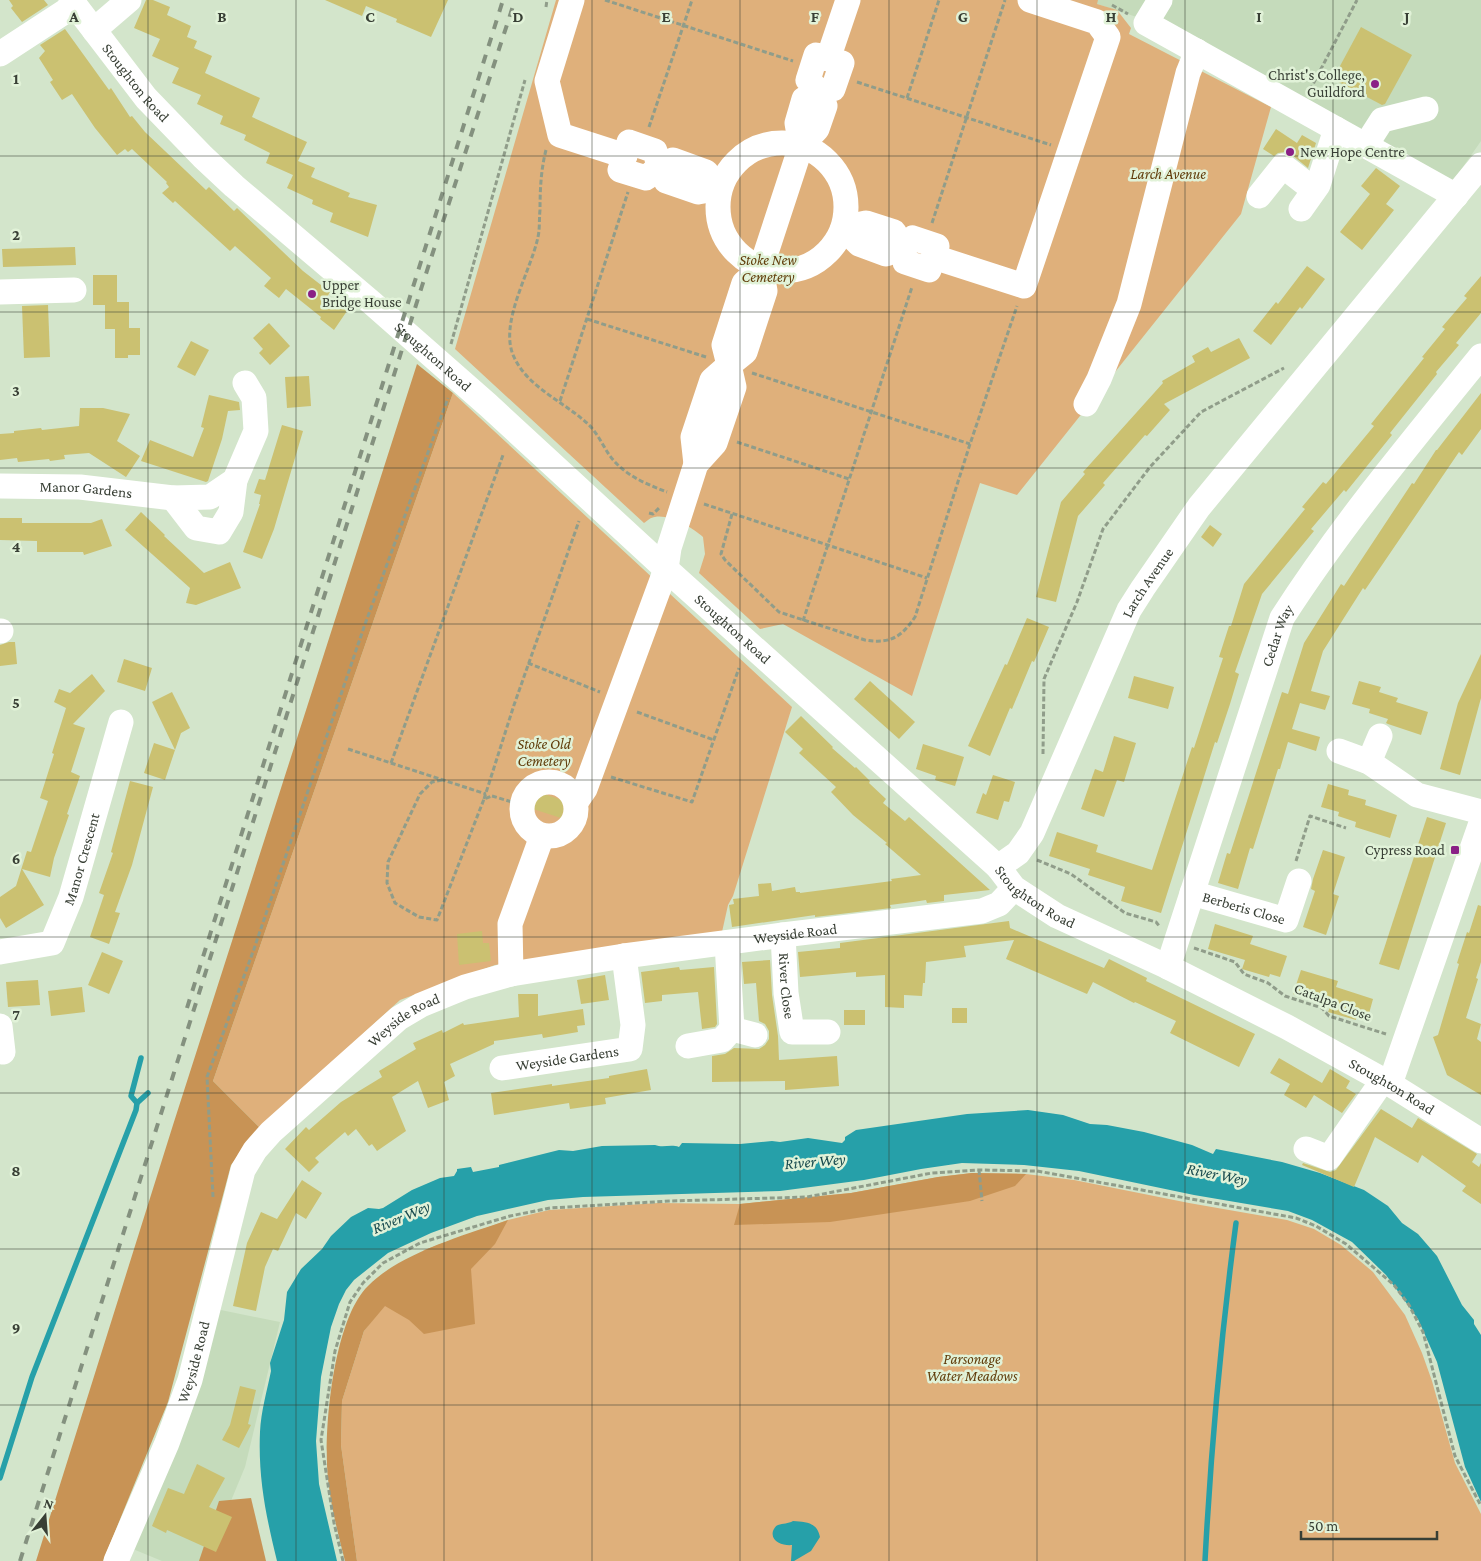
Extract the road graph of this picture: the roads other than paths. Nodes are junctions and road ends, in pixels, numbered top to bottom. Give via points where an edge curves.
1 (129, 0) edge
2 (572, 0) edge
3 (848, 0) edge
4 (1030, 0) edge
5 (1160, 0) edge
6 (73, 3) edge
7 (94, 30) junction
8 (1197, 52) junction
9 (0, 54) edge
10 (1426, 109) dead end
11 (1336, 129) junction
12 (1366, 145) junction
13 (800, 146) junction
14 (1481, 165) edge
15 (720, 188) junction
16 (1259, 196) dead end
17 (1456, 196) junction
18 (843, 228) junction
19 (761, 268) junction
20 (74, 290) dead end
21 (0, 292) edge
22 (1481, 356) edge
23 (729, 365) junction
24 (245, 382) dead end
25 (1086, 404) dead end
26 (696, 464) junction
27 (235, 480) junction
28 (0, 486) edge
29 (173, 498) junction
30 (666, 569) junction
31 (121, 722) dead end
32 (1380, 736) dead end
33 (1339, 750) dead end
34 (1370, 762) junction
35 (576, 802) junction
36 (1481, 812) edge
37 (1481, 823) edge
38 (542, 836) junction
39 (998, 867) junction
40 (1299, 881) road end
41 (1014, 888) junction
42 (1192, 893) junction
43 (783, 934) junction
44 (727, 943) junction
45 (0, 952) edge
46 (624, 956) junction
47 (1168, 967) junction
48 (511, 974) junction
49 (0, 1026) edge
50 (828, 1032) dead end
51 (688, 1046) dead end
52 (3, 1052) dead end
53 (502, 1068) dead end
54 (1386, 1082) junction
55 (1481, 1141) edge
56 (1306, 1150) dead end
57 (116, 1561) edge

1 - 7 street
2 - 15 street via 547,81 560,135 633,159 655,151 659,167 673,160 706,172
3 - 13 street via 826,67 833,89 818,91 804,100 797,123
4 - 18 street via 1097,22 1108,37 1024,286 920,254 894,232 876,226 866,223
5 - 8 street via 1146,24
6 - 7 street, Stoughton Road
6 - 9 street
7 - 30 street, Stoughton Road via 146,98 197,151 456,377
8 - 11 street
8 - 25 street via 1188,73 1129,304
10 - 12 street via 1382,120
11 - 12 street
11 - 16 street via 1318,184 1307,200 1283,166
12 - 17 street
13 - 15 street via 781,143 761,146 743,156 729,170
13 - 18 street via 819,155 834,169 843,187 846,208
13 - 19 street
14 - 17 street, Larch Avenue
15 - 19 street via 717,210 722,231 733,250
17 - 39 street, Larch Avenue via 1199,507 1129,610 1032,833 1018,853
18 - 19 street via 822,257 807,266 790,271
19 - 23 street via 744,283 724,345
20 - 21 street
22 - 42 street, Cedar Way via 1376,486 1282,618
23 - 26 street via 712,380 698,421 693,437
23 - 26 street via 734,387 715,443
24 - 27 street via 254,398 256,431
26 - 30 street via 669,548
27 - 29 street, Manor Gardens via 210,496
27 - 29 street via 231,512 219,532 196,528
28 - 29 street, Manor Gardens via 80,486
30 - 35 street via 628,706
30 - 39 street, Stoughton Road
31 - 45 street, Manor Crescent via 71,897 52,943
32 - 34 street
33 - 34 street
34 - 36 street via 1418,795
35 - 38 street via 577,812 569,829 561,834
35 - 38 street via 567,788 550,781 542,782 527,792 522,806 523,818 527,826
37 - 54 street via 1405,1041
38 - 48 street via 510,924
39 - 41 street, Stoughton Road
40 - 42 street, Berberis Close via 1286,920
41 - 43 street, Weyside Road via 999,904 982,911
41 - 47 street, Stoughton Road via 1057,916
42 - 47 street, Cedar Way
43 - 44 street, Weyside Road
43 - 50 street, River Close via 792,1032
44 - 46 street, Weyside Road
44 - 51 street via 744,1032
46 - 48 street, Weyside Road
46 - 53 street, Weyside Gardens via 633,1025 630,1049
47 - 54 street, Stoughton Road
48 - 57 street, Weyside Road via 456,991 399,1018 255,1150 243,1170 190,1380 167,1443
49 - 52 street
54 - 55 street, Stoughton Road
54 - 56 street via 1329,1158

